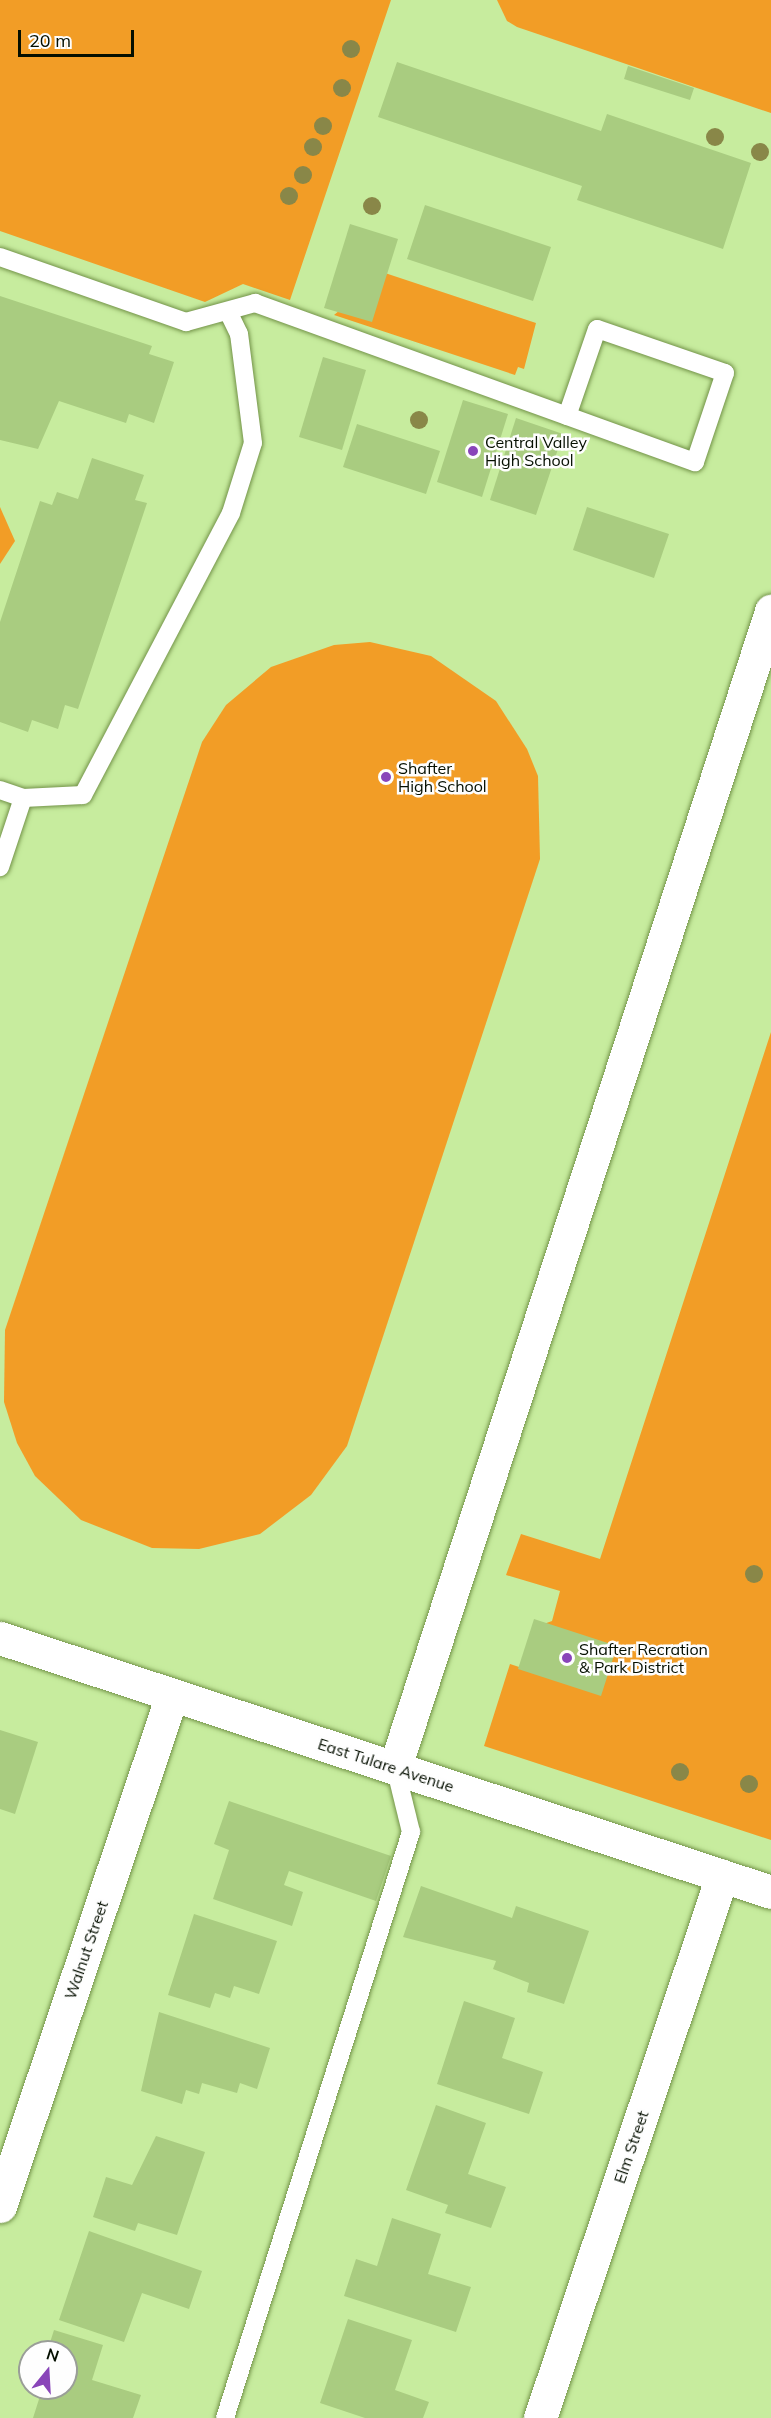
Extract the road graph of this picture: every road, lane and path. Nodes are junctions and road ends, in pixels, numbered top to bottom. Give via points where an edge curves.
1 (0, 257) edge
2 (228, 311) junction
3 (567, 416) junction
4 (771, 611) edge
5 (0, 790) edge
6 (23, 798) junction
7 (0, 867) edge
8 (0, 1638) edge
9 (172, 1695) junction
10 (395, 1767) junction
11 (722, 1876) junction
12 (771, 1893) edge
13 (0, 2206) edge
14 (225, 2418) edge
15 (540, 2418) edge

1 - 2 lane via 186,322
2 - 3 lane via 255,303
2 - 6 lane via 239,334 253,443 231,513 83,795
3 - 3 lane via 695,462 725,373 597,329
4 - 10 street
5 - 6 lane
6 - 7 lane
8 - 9 street, East Tulare Avenue
9 - 10 street, East Tulare Avenue
9 - 13 street, Walnut Street
10 - 11 street, East Tulare Avenue
10 - 14 lane via 411,1832
11 - 12 street, East Tulare Avenue
11 - 15 street, Elm Street

